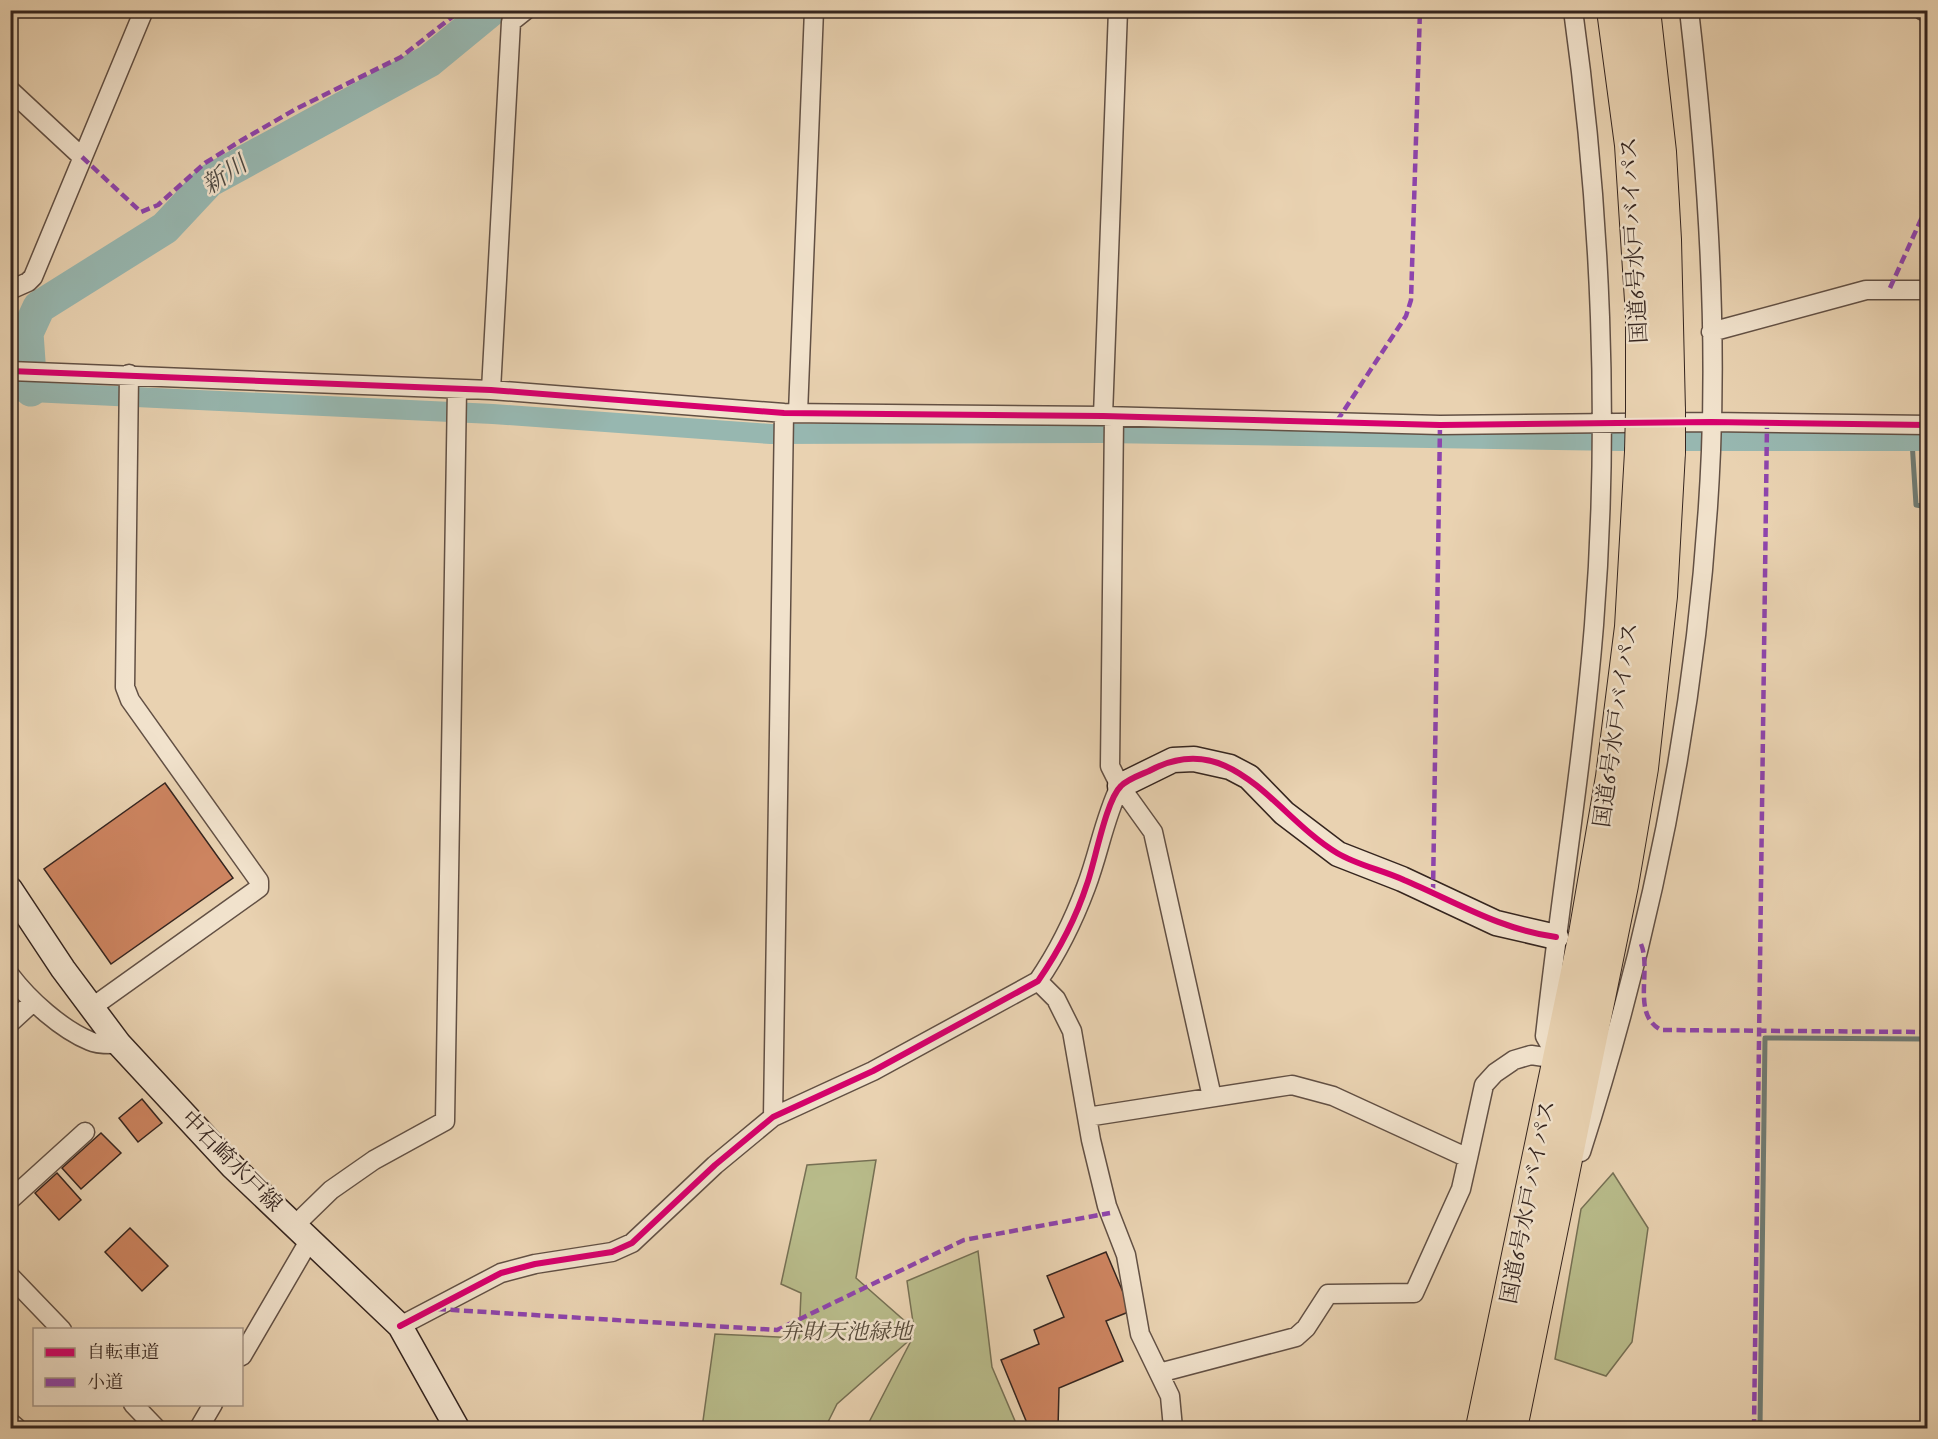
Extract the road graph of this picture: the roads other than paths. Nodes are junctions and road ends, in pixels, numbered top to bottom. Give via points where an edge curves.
1 (144, 10) edge
2 (526, 10) edge
3 (814, 10) edge
4 (1118, 10) edge
5 (1573, 10) edge
6 (1613, 10) edge
7 (1644, 10) edge
8 (1689, 10) edge
9 (1922, 10) edge
10 (1928, 13) edge
11 (10, 90) edge
12 (82, 157) junction
13 (10, 290) edge
14 (1928, 290) edge
15 (1711, 332) junction
16 (12, 371) edge
17 (129, 388) junction
18 (491, 390) junction
19 (457, 394) junction
20 (1656, 411) junction
21 (789, 416) junction
22 (1110, 419) junction
23 (1928, 425) edge
24 (1601, 427) junction
25 (1711, 435) junction
26 (1655, 452) junction
27 (1120, 786) junction
28 (10, 889) edge
29 (1556, 937) junction
30 (10, 975) edge
31 (1038, 981) junction
32 (33, 1002) junction
33 (92, 1008) junction
34 (10, 1023) edge
35 (119, 1044) junction
36 (1558, 1059) junction
37 (1212, 1097) junction
38 (773, 1117) junction
39 (1087, 1117) junction
40 (85, 1132) dead end
41 (1468, 1158) junction
42 (10, 1200) edge
43 (302, 1233) junction
44 (1549, 1244) junction
45 (10, 1276) edge
46 (400, 1326) junction
47 (61, 1328) edge
48 (243, 1354) edge
49 (1159, 1373) junction
50 (135, 1406) edge
51 (212, 1406) edge
52 (10, 1422) edge
53 (17, 1428) edge
54 (156, 1428) edge
55 (199, 1428) edge
56 (457, 1428) edge
57 (1173, 1428) edge
58 (1482, 1428) edge
59 (1511, 1428) edge

1 - 12 street
2 - 18 street via 511,22
3 - 21 street
4 - 22 street
5 - 24 street via 1597,247
6 - 20 highway, 国道6号水戸バイパス via 1631,145 1642,316
7 - 20 highway, 国道6号水戸バイパス via 1661,163
8 - 15 street via 1704,164
9 - 10 street
11 - 12 street
12 - 13 street via 33,277
14 - 15 street via 1866,290
15 - 25 street
16 - 17 street via 41,372
17 - 19 street
17 - 33 street via 125,687 259,881 259,888
18 - 19 street
18 - 21 street
19 - 43 street via 445,1121 339,1184
20 - 26 highway, 国道6号水戸バイパス, bridge
21 - 22 street
21 - 38 street via 784,442
22 - 24 street
22 - 27 street via 1110,766
23 - 25 street
24 - 25 street
24 - 29 street via 1599,548 1587,705
25 - 44 street via 1684,729 1663,842 1641,944 1602,1088
26 - 36 highway, 国道6号水戸バイパス via 1612,777 1585,934
26 - 44 highway, 国道6号水戸バイパス via 1661,596 1642,768
27 - 29 main road via 1173,760 1194,759 1230,767 1249,777 1292,819 1338,854 1496,923
27 - 31 street via 1087,885 1052,961
27 - 37 street via 1153,832
28 - 33 main road, 中石崎水戸線
29 - 36 street via 1545,1035
30 - 32 street
31 - 38 street via 873,1071
31 - 39 street via 1067,1017
32 - 34 street
32 - 35 street via 92,1042
33 - 35 main road, 中石崎水戸線
35 - 43 main road, 中石崎水戸線 via 194,1128
36 - 41 street via 1531,1055 1514,1060 1484,1085
36 - 58 highway, 国道6号水戸バイパス
37 - 39 street
37 - 41 street via 1284,1086 1316,1089
38 - 46 street via 632,1243 612,1252 501,1273
39 - 49 street via 1107,1206 1126,1255 1140,1334
40 - 42 street
41 - 49 street via 1461,1189 1413,1293 1328,1294 1296,1337
43 - 46 main road, 中石崎水戸線
43 - 48 street
44 - 59 highway, 国道6号水戸バイパス
45 - 47 street
46 - 56 main road, 中石崎水戸線
49 - 57 street via 1170,1396
50 - 54 street
51 - 55 street
52 - 53 street

